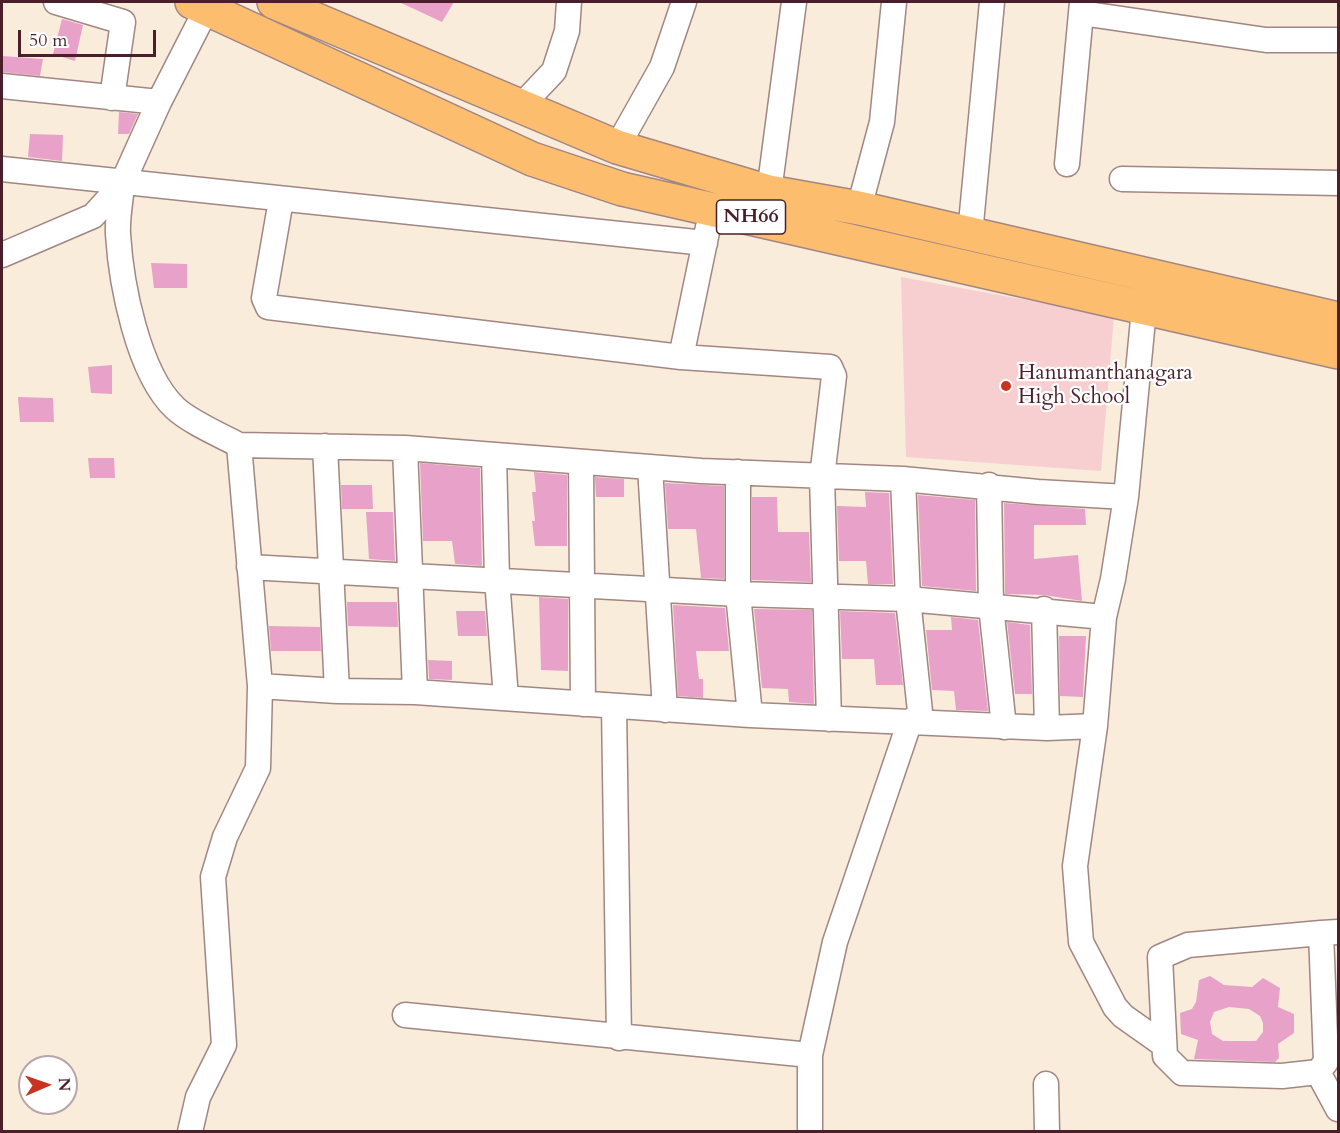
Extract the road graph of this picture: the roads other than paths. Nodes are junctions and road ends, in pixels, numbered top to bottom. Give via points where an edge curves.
1 (56, 2) edge
2 (274, 2) edge
3 (569, 2) edge
4 (684, 2) edge
5 (794, 2) edge
6 (894, 2) edge
7 (992, 2) edge
8 (203, 4) edge
9 (1082, 7) edge
10 (1338, 40) edge
11 (2, 86) edge
12 (112, 98) junction
13 (159, 102) junction
14 (521, 106) junction
15 (617, 147) junction
16 (1067, 164) dead end
17 (2, 169) edge
18 (1122, 179) dead end
19 (1338, 183) edge
20 (122, 184) junction
21 (769, 192) junction
22 (281, 200) junction
23 (859, 208) junction
24 (712, 209) junction
25 (970, 234) junction
26 (705, 243) junction
27 (2, 255) edge
28 (1144, 309) junction
29 (1338, 319) edge
30 (1338, 352) edge
31 (681, 357) junction
32 (239, 445) junction
33 (325, 446) junction
34 (405, 448) junction
35 (494, 455) junction
36 (581, 462) junction
37 (650, 467) junction
38 (738, 472) junction
39 (822, 477) junction
40 (903, 478) junction
41 (989, 485) junction
42 (1126, 496) junction
43 (249, 567) junction
44 (332, 570) junction
45 (410, 574) junction
46 (497, 579) junction
47 (582, 584) junction
48 (657, 588) junction
49 (738, 594) junction
50 (826, 596) junction
51 (908, 599) junction
52 (991, 606) junction
53 (1044, 609) junction
54 (1104, 617) junction
55 (260, 686) junction
56 (337, 692) junction
57 (415, 692) junction
58 (506, 698) junction
59 (582, 704) junction
60 (614, 706) junction
61 (665, 710) junction
62 (750, 715) junction
63 (829, 719) junction
64 (916, 721) junction
65 (1095, 726) junction
66 (1004, 727) junction
67 (1047, 728) junction
68 (1330, 933) edge
69 (405, 1015) dead end
70 (619, 1038) junction
71 (1164, 1045) junction
72 (810, 1054) junction
73 (1318, 1072) junction
74 (1046, 1083) dead end
75 (1338, 1109) edge
76 (190, 1131) edge
77 (810, 1131) edge
78 (1047, 1131) edge

1 - 12 street via 123,22
2 - 14 highway, NH66
3 - 14 street via 567,31 554,71
4 - 15 street via 662,67
5 - 21 street
6 - 23 street via 882,122
7 - 25 street
8 - 13 street
8 - 24 highway, NH66 via 532,159 622,189
9 - 10 street via 1266,40
9 - 16 street
11 - 12 street
12 - 13 street
13 - 20 street
14 - 15 highway, NH66
15 - 21 highway, NH66
17 - 20 street
18 - 19 street
20 - 22 street
20 - 27 street via 93,216
20 - 32 street via 120,245 140,348 151,375 175,408
21 - 23 highway, NH66
22 - 26 street
22 - 31 street via 264,297 268,307
23 - 25 highway, NH66
24 - 26 street
24 - 28 highway, NH66
25 - 29 highway, NH66
26 - 31 street
28 - 30 highway, NH66
28 - 42 street
31 - 39 street via 830,366 834,376
32 - 33 street
32 - 43 street
33 - 34 street
33 - 44 street
34 - 35 street
34 - 45 street
35 - 36 street
35 - 46 street
36 - 37 street
36 - 47 street
37 - 38 street
37 - 48 street
38 - 39 street
38 - 49 street
39 - 40 street
39 - 50 street
40 - 41 street
40 - 51 street
41 - 42 street via 1038,492
41 - 52 street
42 - 54 street
43 - 44 street
43 - 55 street
44 - 45 street
44 - 56 street
45 - 46 street
45 - 57 street
46 - 47 street
46 - 58 street
47 - 48 street
47 - 59 street
48 - 49 street
48 - 61 street
49 - 50 street
49 - 62 street
50 - 51 street
50 - 63 street
51 - 52 street
51 - 64 street
52 - 53 street
52 - 66 street
53 - 54 street
53 - 67 street
54 - 65 street
55 - 56 street
55 - 76 street via 258,768 225,837 213,878 224,1045 198,1097
56 - 57 street
57 - 58 street
58 - 59 street
59 - 60 street
60 - 61 street
60 - 70 street
61 - 62 street
62 - 63 street
63 - 64 street
64 - 66 street
64 - 72 street via 835,942
65 - 67 street
65 - 71 street via 1075,866 1082,942 1118,1011
66 - 67 street
68 - 71 street via 1188,945 1160,957
68 - 73 street via 1326,1062
69 - 70 street
70 - 72 street
71 - 73 street via 1165,1056 1182,1073 1282,1077
72 - 77 street
73 - 75 street
74 - 78 street

